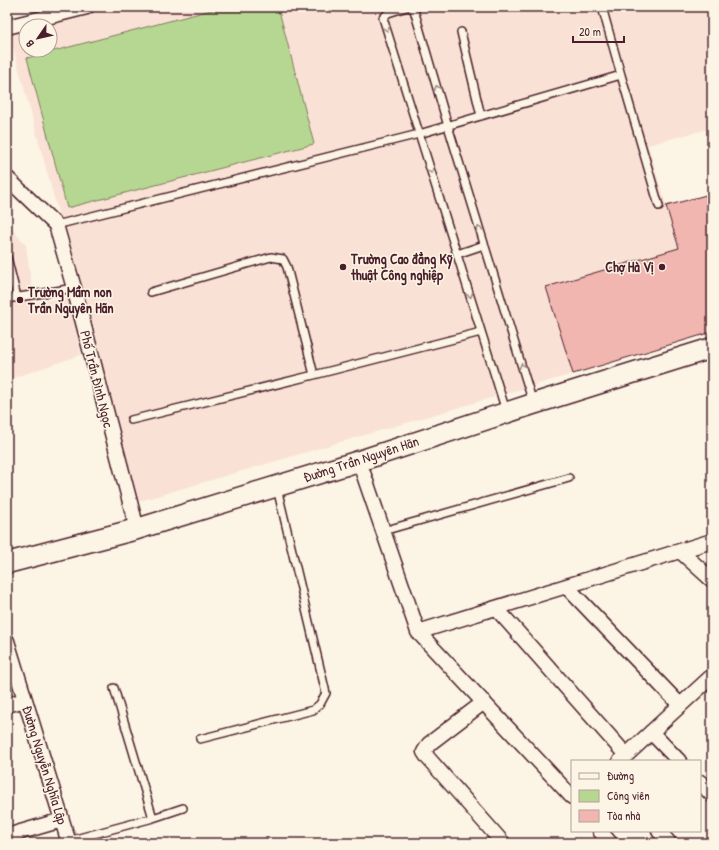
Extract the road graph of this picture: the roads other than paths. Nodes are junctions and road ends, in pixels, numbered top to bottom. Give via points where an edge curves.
1 (87, 7) edge
2 (408, 7) edge
3 (602, 7) edge
4 (7, 27) edge
5 (461, 32) dead end
6 (621, 75) junction
7 (481, 116) junction
8 (448, 126) junction
9 (419, 134) junction
10 (7, 178) edge
11 (659, 206) dead end
12 (56, 225) junction
13 (484, 245) junction
14 (457, 254) junction
15 (7, 257) edge
16 (74, 288) junction
17 (151, 292) dead end
18 (17, 297) junction
19 (7, 299) edge
20 (481, 332) junction
21 (712, 348) edge
22 (314, 375) junction
23 (533, 404) junction
24 (506, 413) junction
25 (131, 420) dead end
26 (358, 461) junction
27 (569, 478) dead end
28 (277, 486) junction
29 (137, 529) junction
30 (383, 531) junction
31 (712, 541) edge
32 (680, 551) junction
33 (7, 563) edge
34 (712, 580) edge
35 (566, 586) junction
36 (496, 608) junction
37 (418, 632) junction
38 (7, 641) edge
39 (711, 679) edge
40 (114, 688) dead end
41 (25, 700) junction
42 (484, 702) junction
43 (7, 705) edge
44 (680, 705) junction
45 (651, 732) junction
46 (200, 739) dead end
47 (623, 758) edge
48 (678, 760) edge
49 (701, 783) edge
50 (712, 795) edge
51 (571, 796) edge
52 (183, 808) dead end
53 (153, 818) junction
54 (62, 820) junction
55 (601, 832) edge
56 (660, 832) edge
57 (7, 836) edge
58 (69, 842) edge
59 (503, 843) edge
60 (610, 843) edge
61 (669, 843) edge

1 - 4 street
8 -> 2 lane via 414,10
2 -> 9 lane via 388,13 383,18
3 - 6 lane
5 - 7 lane
6 - 7 lane
6 - 11 lane
7 - 8 lane
8 - 9 lane
13 -> 8 lane
9 - 12 lane
9 -> 14 lane
10 - 12 street
12 - 16 street, Phố Trần Đình Ngọc
13 - 14 lane
23 -> 13 lane
14 -> 20 lane
15 - 18 lane
16 - 18 lane
16 - 29 street, Phố Trần Đình Ngọc
17 - 22 lane via 271,257 283,259
18 - 19 lane
20 - 22 lane
20 - 24 lane
21 - 23 street, Đường Trần Nguyên Hãn
22 - 25 lane
23 - 24 street, Đường Trần Nguyên Hãn
24 - 26 street, Đường Trần Nguyên Hãn
26 - 28 street, Đường Trần Nguyên Hãn
26 - 30 street
27 - 30 lane
28 - 29 street, Đường Trần Nguyên Hãn
28 - 46 lane via 326,693 313,710
29 - 33 street, Đường Trần Nguyên Hãn
30 - 37 street
31 - 32 street
32 - 34 street
32 - 35 street
35 - 36 street
35 - 44 street
36 - 37 street
36 - 47 street
37 - 42 street
38 - 41 street, Đường Nguyễn Nghĩa Lập
39 - 44 street
40 - 53 lane
41 - 43 street
41 - 54 street, Đường Nguyễn Nghĩa Lập
42 - 51 street
42 - 59 street via 429,744 424,752
44 - 45 street
45 - 47 street
45 - 48 street
49 - 50 street
52 - 53 lane
53 - 58 lane
54 - 57 street
54 - 58 street, Đường Nguyễn Nghĩa Lập
55 - 60 street
56 - 61 street

